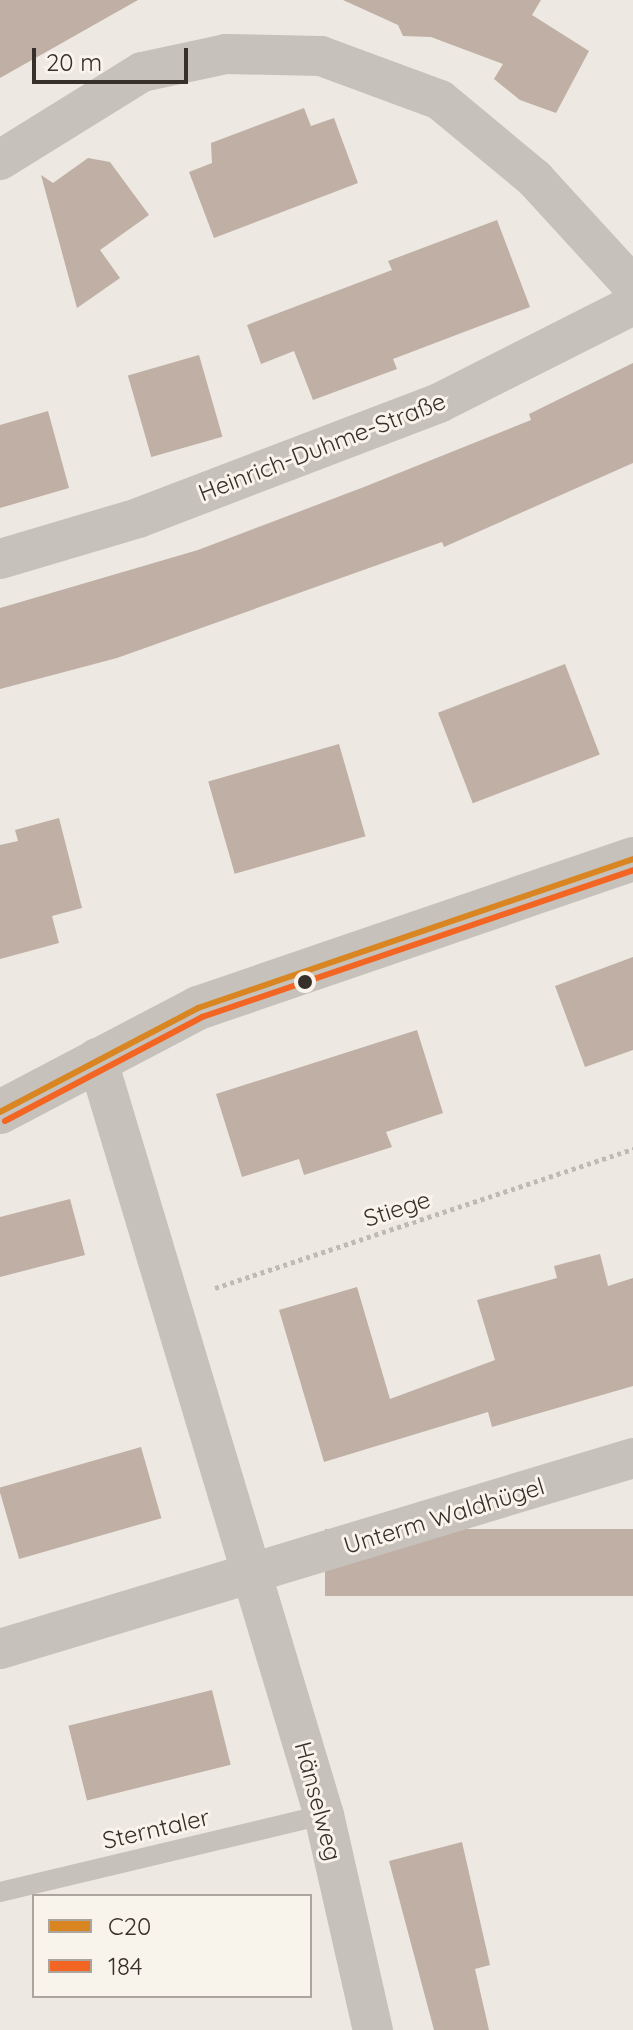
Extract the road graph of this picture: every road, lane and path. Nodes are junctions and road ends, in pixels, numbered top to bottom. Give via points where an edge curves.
1 (0, 160) edge
2 (633, 286) edge
3 (633, 305) edge
4 (0, 559) edge
5 (633, 859) edge
6 (97, 1058) junction
7 (0, 1112) edge
8 (633, 1149) edge
9 (172, 1303) junction
10 (633, 1458) edge
11 (255, 1575) junction
12 (0, 1649) edge
13 (324, 1815) junction
14 (0, 1892) edge
15 (373, 2030) edge

1 - 2 street via 142,72 226,54 321,56 440,100 535,179
3 - 4 street, Heinrich-Duhme-Straße via 439,403 138,518
5 - 6 street via 225,998
6 - 7 street
6 - 9 street, Hänselweg
8 - 9 path, Stiege
9 - 11 street, Hänselweg
10 - 11 street, Unterm Waldhügel
11 - 12 street
11 - 13 street, Hänselweg
13 - 14 lane, Sterntaler
13 - 15 street, Hänselweg

